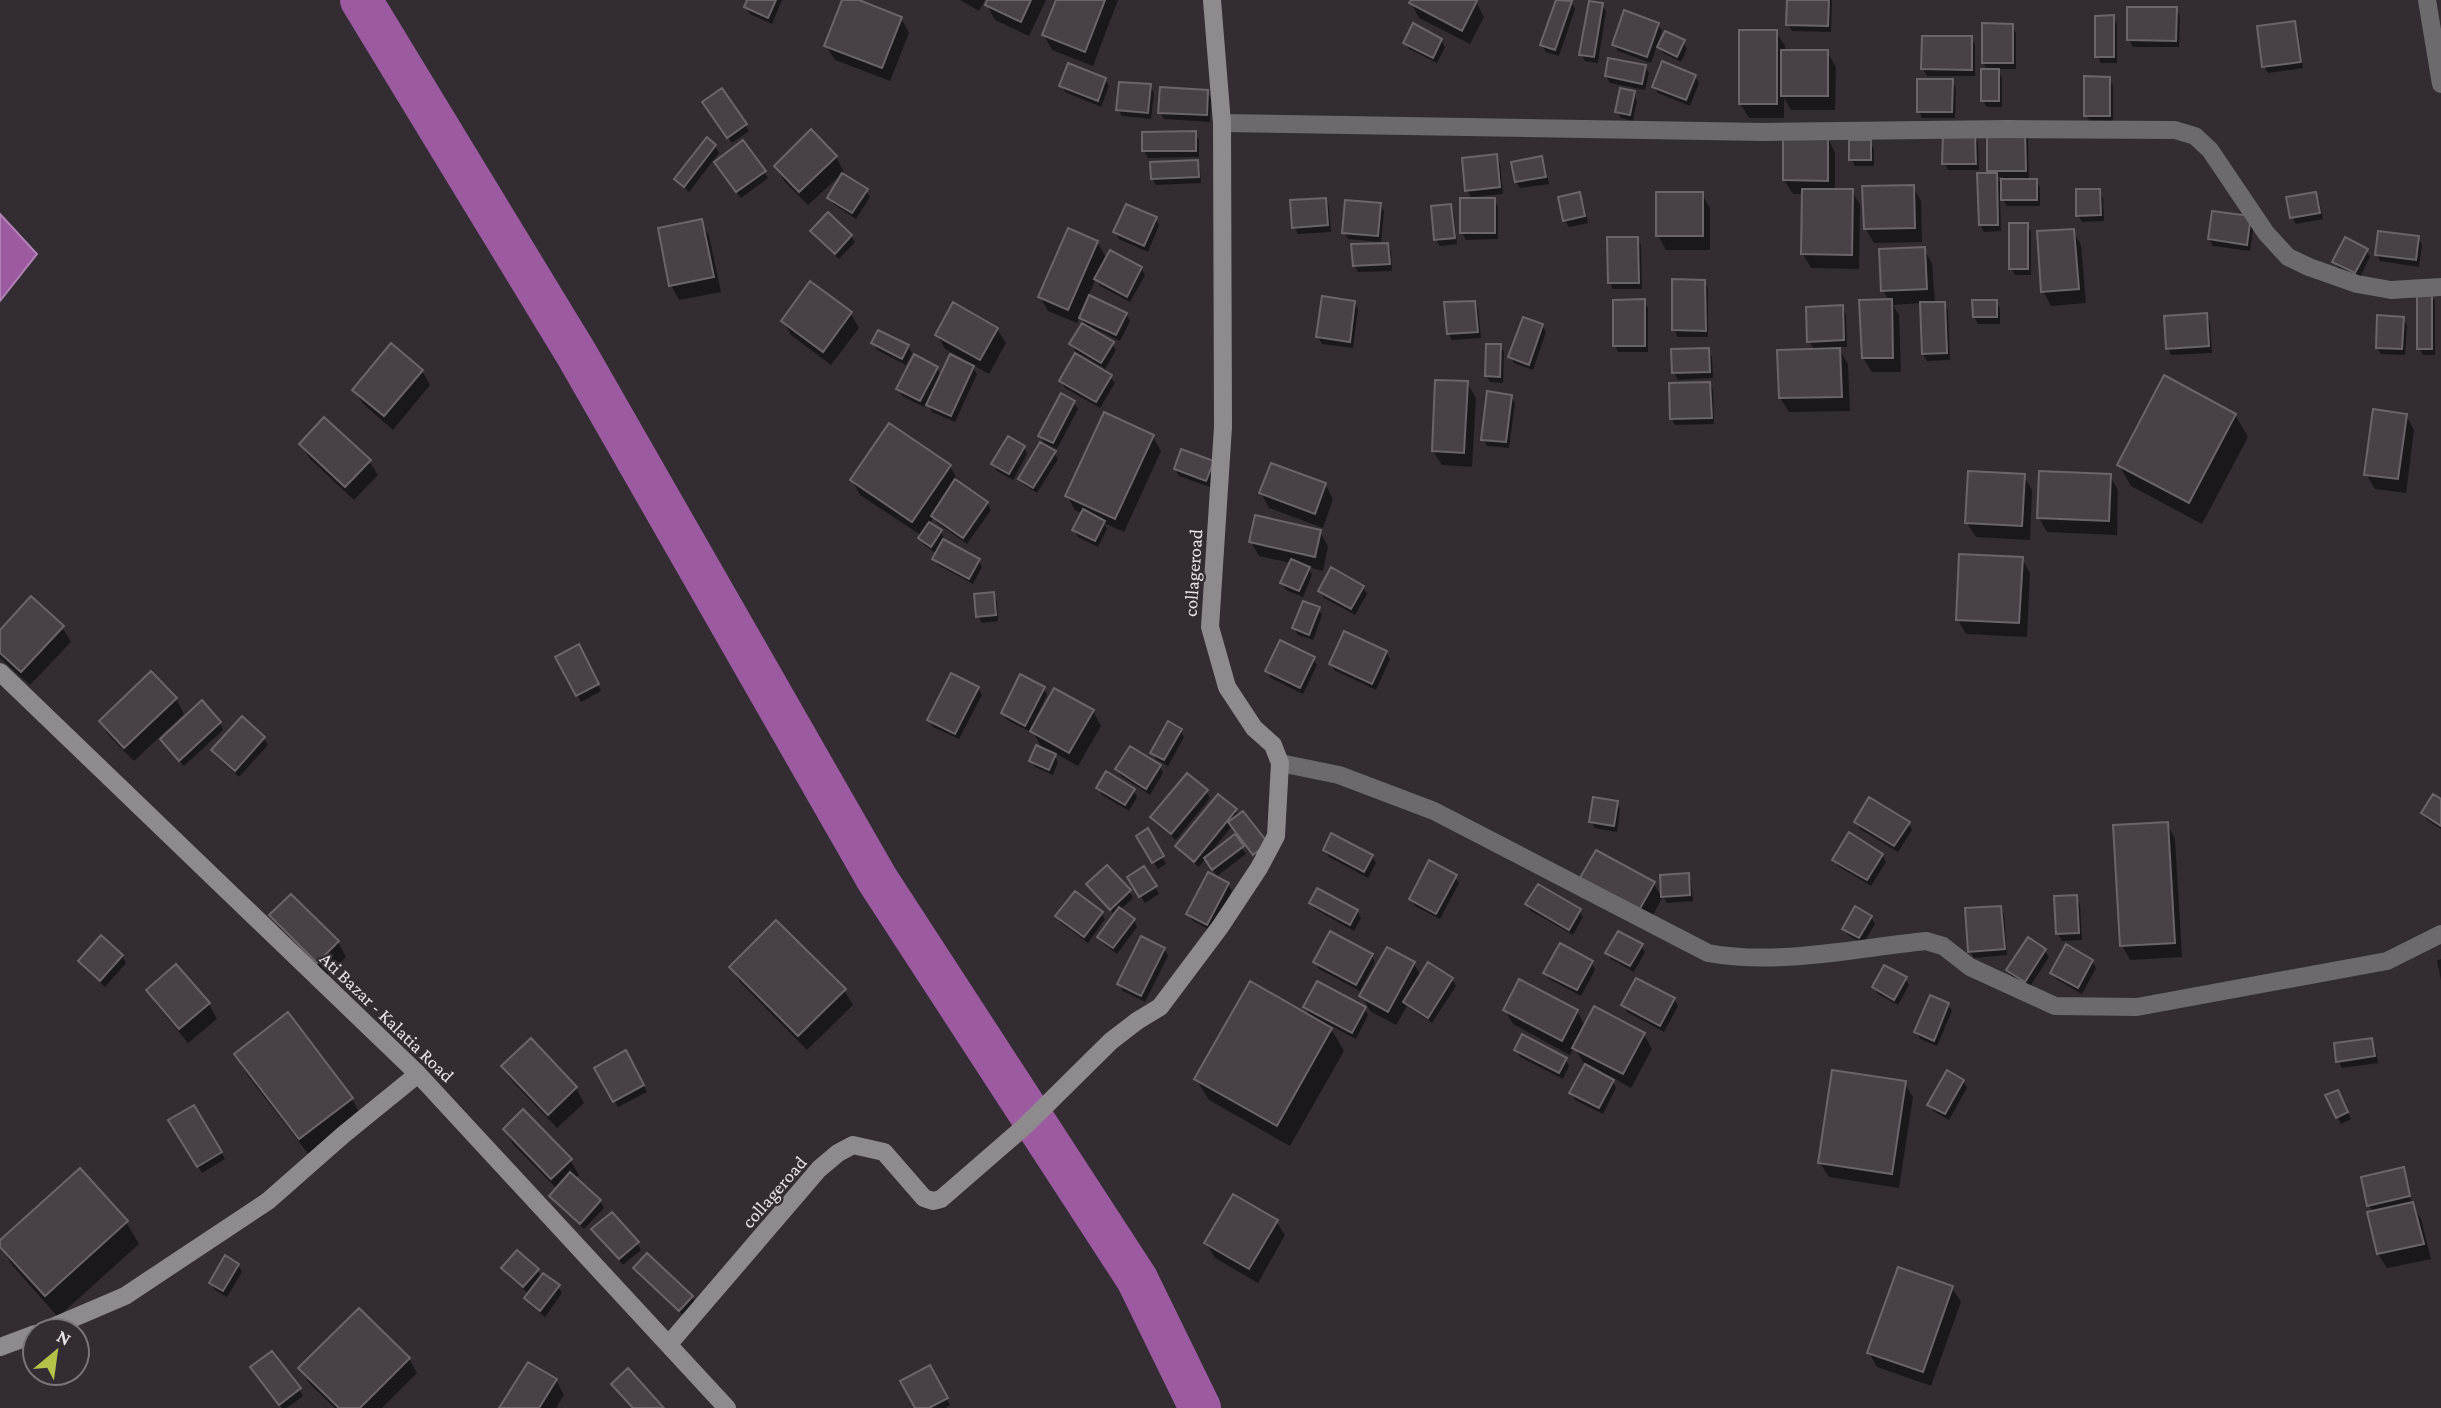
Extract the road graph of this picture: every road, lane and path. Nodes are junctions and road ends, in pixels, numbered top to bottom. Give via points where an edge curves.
1 (1212, 0) edge
2 (2427, 0) edge
3 (2441, 84) edge
4 (1222, 123) junction
5 (2441, 287) edge
6 (0, 673) edge
7 (1280, 763) junction
8 (2441, 934) edge
9 (418, 1074) junction
10 (76, 1317) edge
11 (21, 1339) edge
12 (669, 1344) junction
13 (0, 1347) edge
14 (727, 1408) edge

1 - 4 street, collageroad
2 - 3 street
4 - 5 street via 1765,132 2175,130 2195,136 2210,150 2266,233 2288,257 2357,284 2392,290
4 - 7 street, collageroad via 1223,427 1210,627 1227,687 1254,729 1273,746
6 - 9 street, Ati Bazar - Kalatia Road
7 - 8 street via 1339,775 1434,811 1708,953 1786,956 1926,941 2055,1006 2137,1007 2387,961
7 - 12 street, collageroad via 1276,836 1220,928 1160,1007 1111,1041 1025,1126 941,1199 924,1198 884,1152 853,1145 838,1153 819,1169
9 - 10 street via 268,1201 125,1296
9 - 12 street, Ati Bazar - Kalatia Road
11 - 13 street
12 - 14 street, Ati Bazar - Kalatia Road

